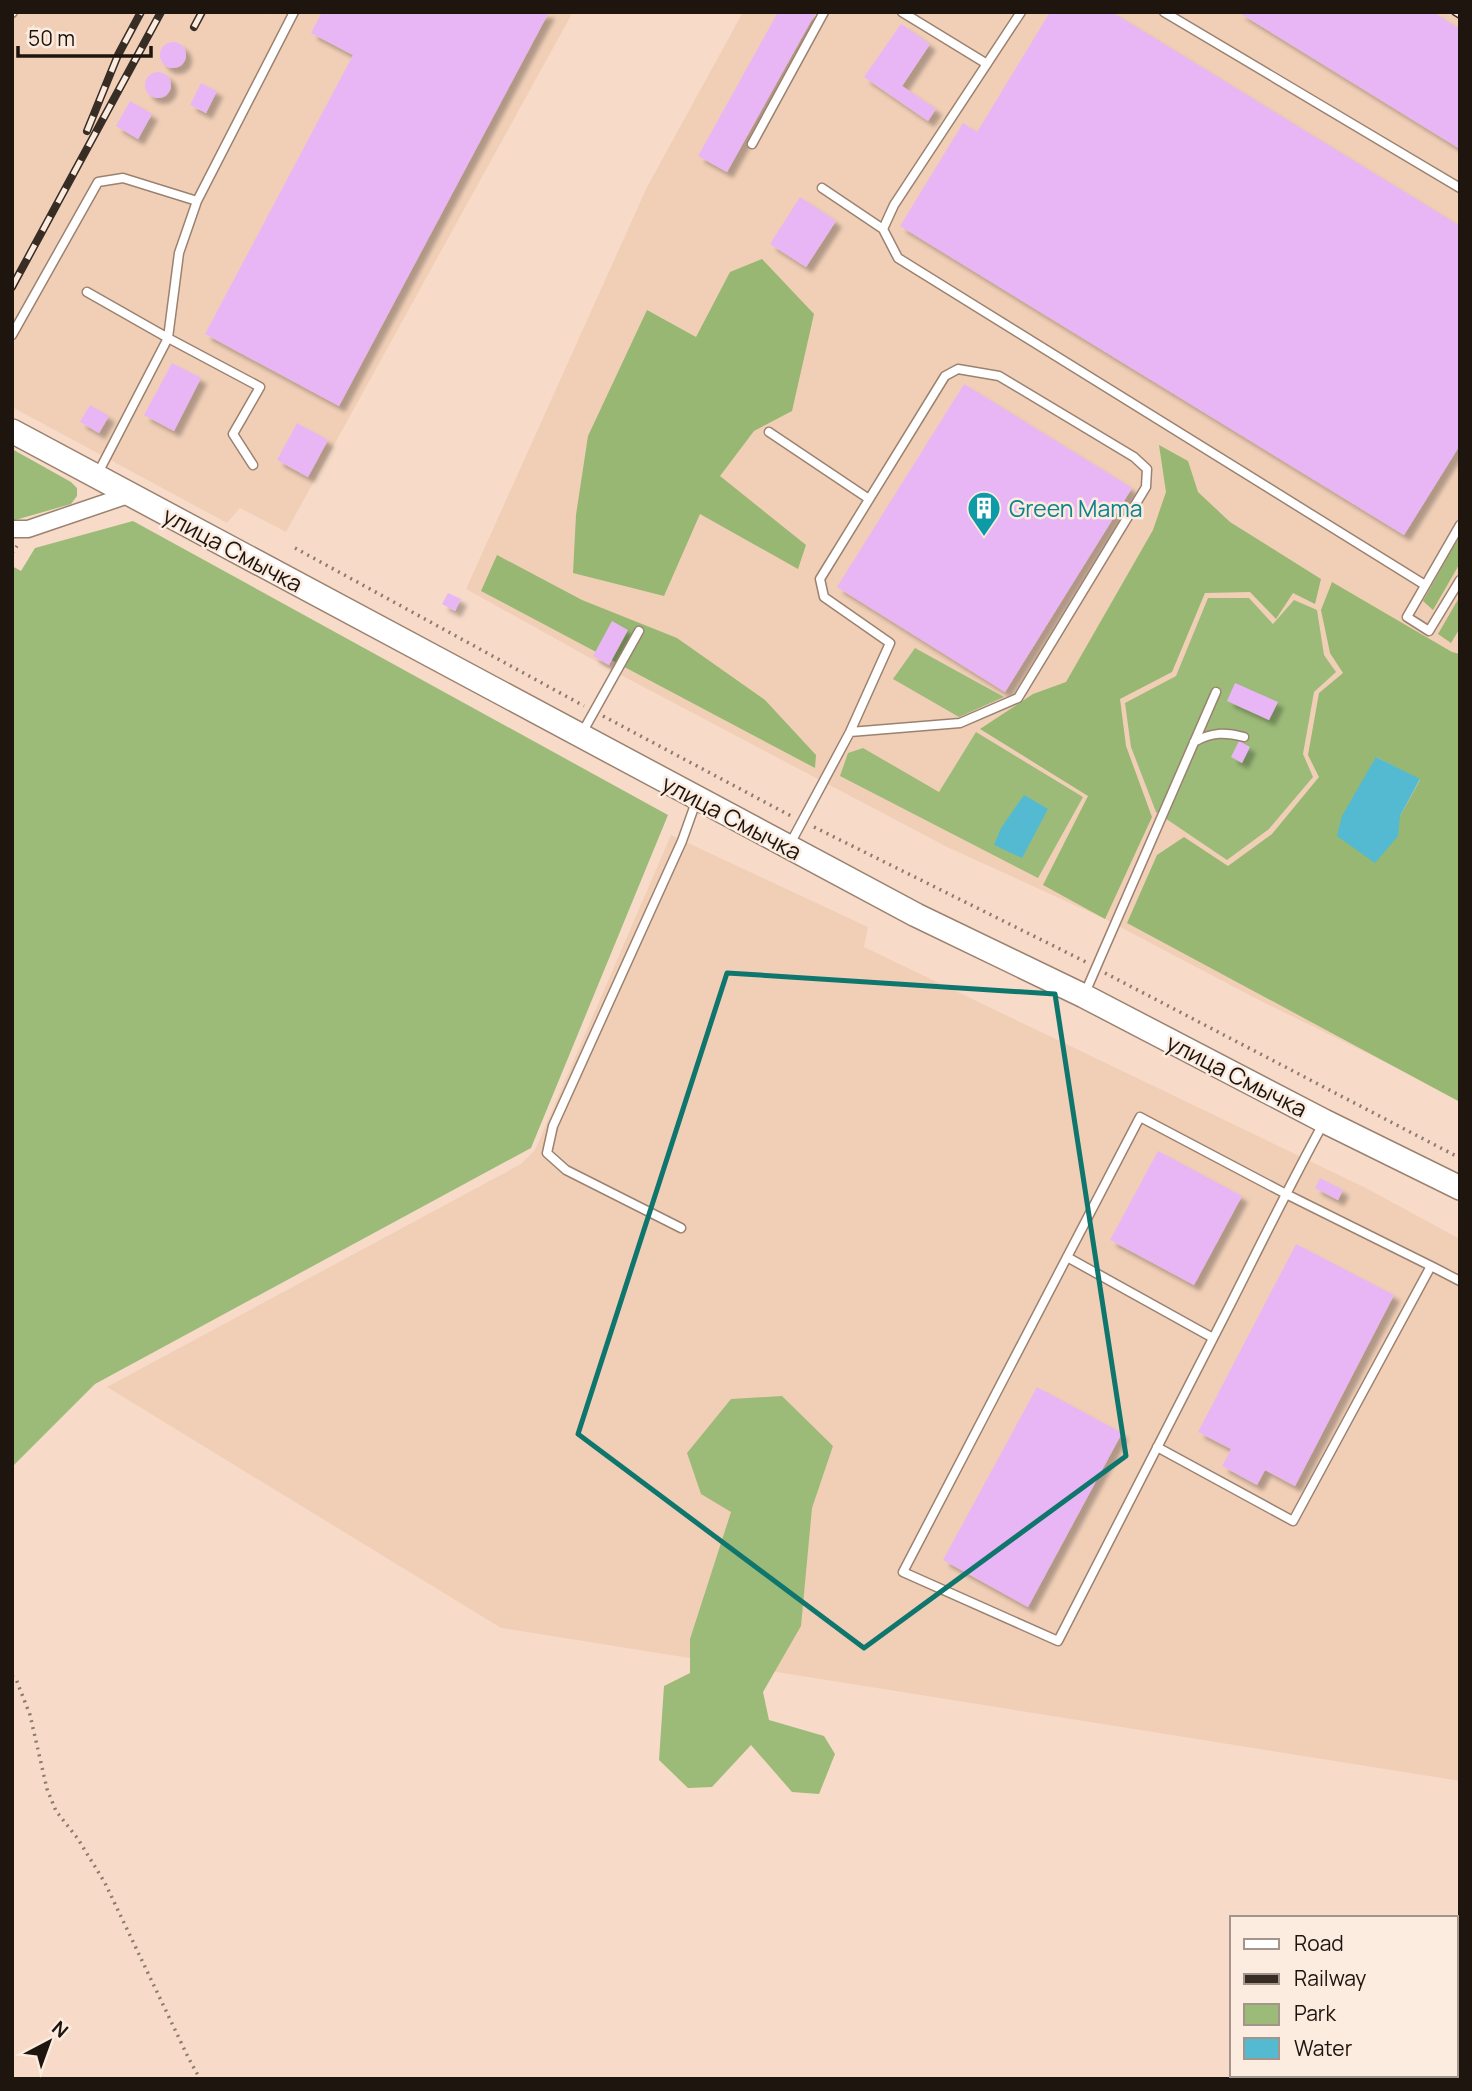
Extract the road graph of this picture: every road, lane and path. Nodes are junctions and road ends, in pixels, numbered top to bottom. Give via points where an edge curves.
1 (295, 12) edge
2 (824, 12) edge
3 (902, 12) edge
4 (1021, 12) edge
5 (1164, 12) edge
6 (987, 64) junction
7 (751, 144) dead end
8 (822, 188) dead end
9 (1460, 188) edge
10 (197, 201) junction
11 (883, 229) junction
12 (87, 292) dead end
13 (12, 335) edge
14 (167, 338) junction
15 (12, 431) edge
16 (769, 432) dead end
17 (253, 465) dead end
18 (97, 476) junction
19 (131, 494) junction
20 (869, 499) junction
21 (1460, 525) edge
22 (12, 529) edge
23 (295, 548) dead end
24 (1460, 580) edge
25 (1425, 585) junction
26 (639, 631) dead end
27 (1216, 692) dead end
28 (594, 711) junction
29 (850, 732) junction
30 (581, 736) junction
31 (1244, 737) dead end
32 (1194, 742) junction
33 (696, 799) junction
34 (802, 821) junction
35 (788, 847) junction
36 (1096, 968) junction
37 (1084, 996) junction
38 (1324, 1121) junction
39 (1460, 1158) edge
40 (1460, 1188) edge
41 (1286, 1194) junction
42 (681, 1228) dead end
43 (1067, 1257) junction
44 (1431, 1266) junction
45 (1460, 1281) edge
46 (1213, 1338) junction
47 (1157, 1447) junction
48 (12, 1676) edge
49 (200, 2079) edge

1 - 10 lane
2 - 7 lane
3 - 6 lane
4 - 6 lane
5 - 9 lane
6 - 11 lane
8 - 11 lane
10 - 13 lane via 123,178 98,182
10 - 14 lane via 179,253
11 - 25 lane via 898,258
12 - 14 lane
14 - 17 lane via 260,387 233,434
14 - 18 lane
15 - 18 street, улица Смычка
16 - 20 lane
18 - 19 street, улица Смычка
19 - 22 street via 28,529
19 - 30 street, улица Смычка
20 - 29 lane via 820,579 824,597 890,643
20 - 29 lane via 944,376 958,369 999,376 1147,469 1146,487 1018,698 960,723
21 - 25 lane
23 - 28 path
24 - 25 lane via 1429,631 1407,617
26 - 28 lane
27 - 32 lane
28 - 30 lane
28 - 34 path
29 - 34 lane
30 - 33 street, улица Смычка
31 - 32 lane via 1225,732
32 - 36 lane
33 - 35 street, улица Смычка
33 - 42 lane via 682,841 554,1126 547,1153 566,1170
34 - 35 lane
34 - 36 path
35 - 37 street, улица Смычка via 915,915
36 - 37 lane
36 - 39 path
37 - 38 street, улица Смычка
38 - 40 street, улица Смычка
38 - 41 lane
41 - 43 lane via 1140,1116
41 - 44 lane
41 - 46 lane
43 - 46 lane
43 - 47 lane via 903,1572 1058,1641
44 - 45 lane
44 - 47 lane via 1293,1521
46 - 47 lane
48 - 49 path via 30,1715 56,1811 105,1883

